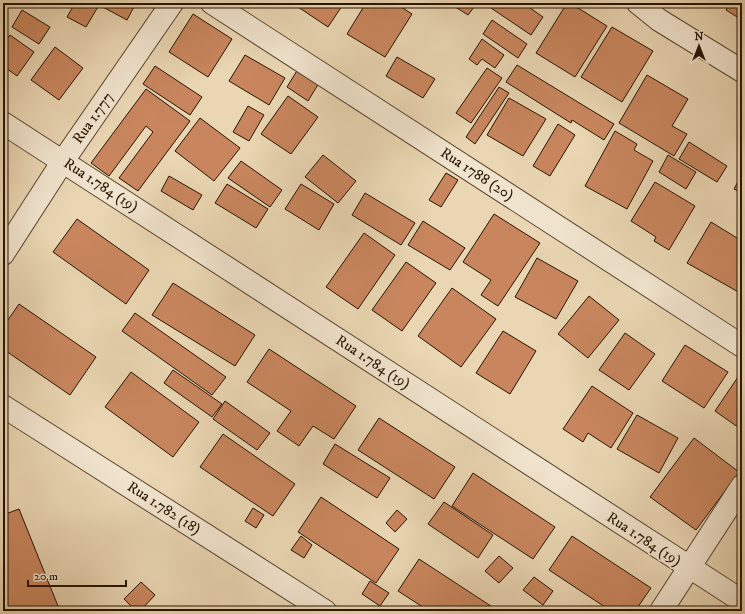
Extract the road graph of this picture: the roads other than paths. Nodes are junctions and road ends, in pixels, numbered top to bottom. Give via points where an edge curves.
1 (172, 3) edge
2 (212, 3) edge
3 (638, 3) edge
4 (742, 72) edge
5 (3, 123) edge
6 (63, 161) junction
7 (3, 254) edge
8 (742, 346) edge
9 (3, 406) edge
10 (742, 486) edge
11 (689, 568) junction
12 (742, 601) edge
13 (325, 611) edge
14 (661, 611) edge

1 - 6 street, Rua 1.777
2 - 8 street, Rua 1788 (20)
3 - 4 street via 658,20
5 - 6 street, Rua 1.784 (19)
6 - 7 street, Rua 1.777
6 - 11 street, Rua 1.784 (19)
9 - 13 street, Rua 1.782 (18)
10 - 11 street
11 - 12 street, Rua 1.784 (19)
11 - 14 street

